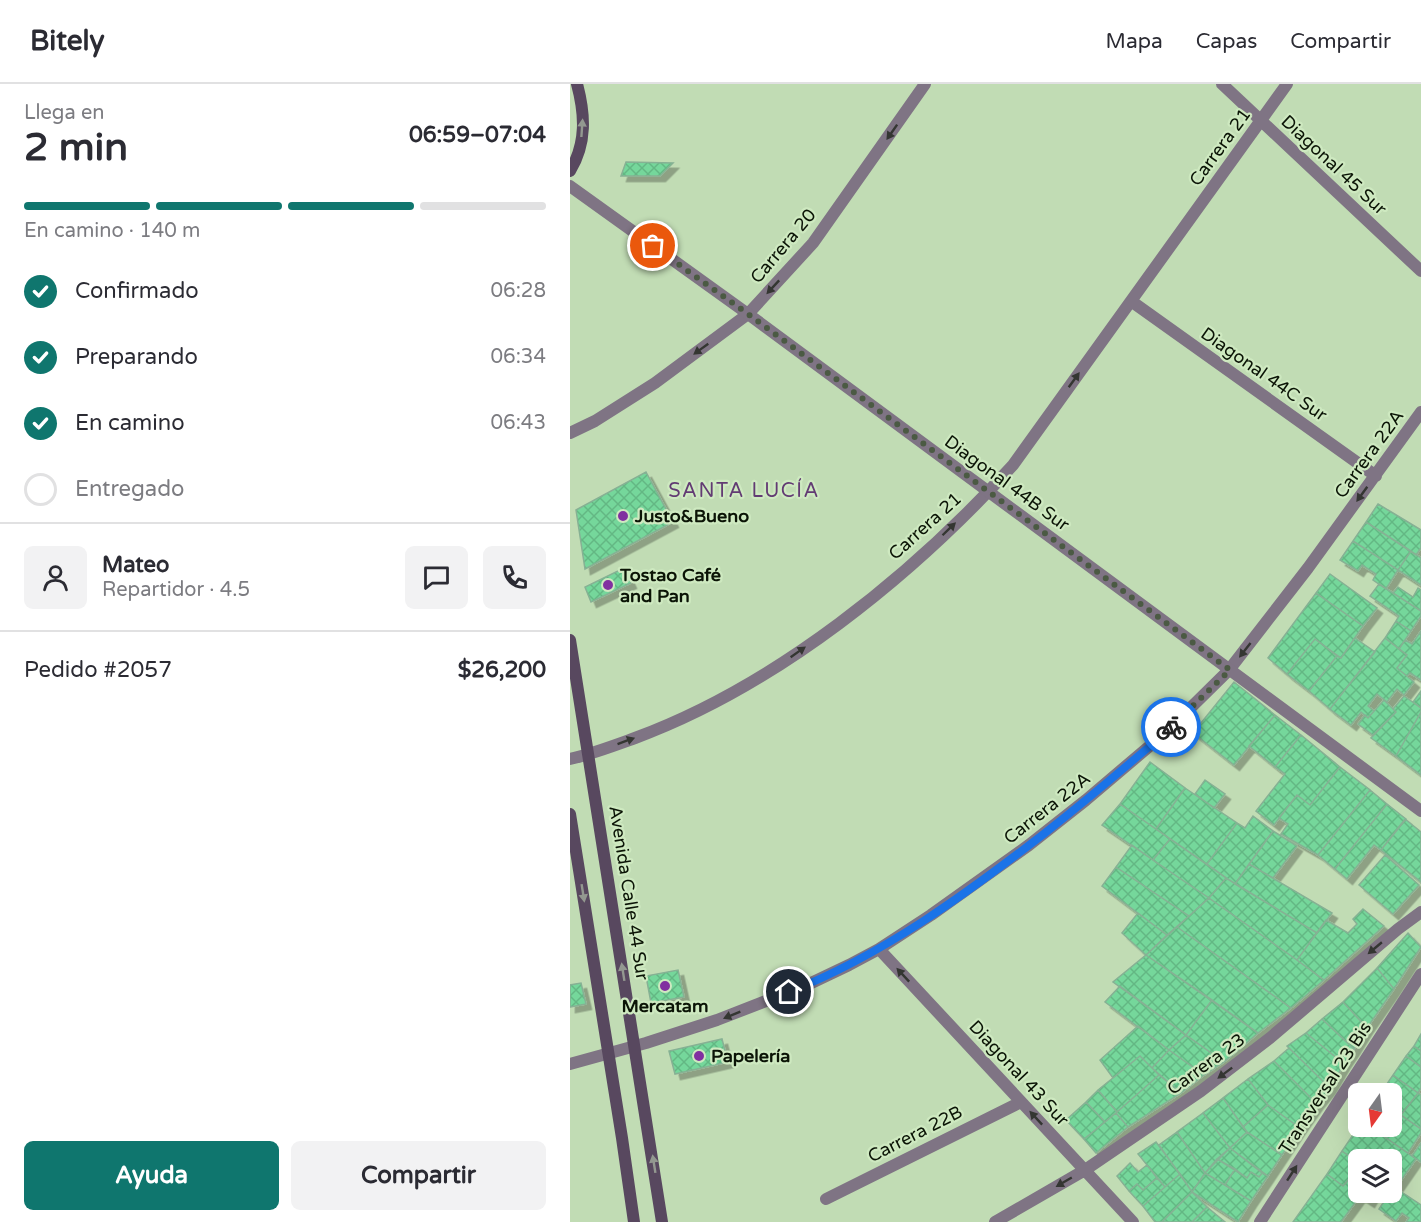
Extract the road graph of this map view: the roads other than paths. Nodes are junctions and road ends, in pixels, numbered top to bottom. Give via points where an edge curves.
1 (577, 84) edge
2 (925, 84) edge
3 (1222, 84) edge
4 (1287, 84) edge
5 (1261, 121) junction
6 (570, 171) edge
7 (570, 186) edge
8 (1421, 271) edge
9 (1131, 301) junction
10 (748, 314) junction
11 (1421, 412) edge
12 (570, 433) edge
13 (1376, 476) junction
14 (989, 492) junction
15 (570, 640) edge
16 (1230, 670) junction
17 (588, 755) junction
18 (570, 759) edge
19 (1421, 811) edge
20 (570, 814) edge
21 (1421, 912) edge
22 (879, 949) junction
23 (1421, 974) edge
24 (635, 1046) junction
25 (608, 1053) junction
26 (570, 1064) edge
27 (1021, 1101) junction
28 (1085, 1170) junction
29 (826, 1199) dead end
30 (634, 1222) edge
31 (662, 1222) edge
32 (995, 1222) edge
33 (1133, 1222) edge
34 (1260, 1222) edge

6 -> 1 main road via 584,124
2 -> 10 street, Carrera 20 via 813,243
3 - 5 street, Diagonal 45 Sur
4 - 5 street, Carrera 21
5 - 8 street, Diagonal 45 Sur
5 - 9 street, Carrera 21
7 - 10 street, Diagonal 44B Sur
9 - 13 street, Diagonal 44C Sur
14 -> 9 street, Carrera 21 via 1013,465
10 -> 12 street, Carrera 20 via 655,383
10 - 14 street, Diagonal 44B Sur
11 - 13 street, Carrera 22A
13 -> 16 street, Carrera 22A
14 - 16 street, Diagonal 44B Sur
17 -> 14 street, Carrera 21 via 663,728 733,693 794,655 921,556
15 - 17 main road, Avenida Calle 44 Sur
16 - 19 street, Diagonal 44B Sur
16 - 22 street, Carrera 22A via 1165,733 1086,800 983,879
17 - 18 street, Carrera 21
24 -> 17 main road, Avenida Calle 44 Sur
20 -> 25 main road
21 -> 28 street, Carrera 23 via 1201,1091
22 -> 24 street, Carrera 22A via 807,985
27 -> 22 street, Diagonal 43 Sur
34 -> 23 street, Transversal 23 Bis
24 - 25 street, Carrera 22A
31 -> 24 main road, Avenida Calle 44 Sur
25 - 26 street, Carrera 22A
25 - 30 main road
28 -> 27 street, Diagonal 43 Sur
27 - 29 street, Carrera 22B
28 -> 32 street, Carrera 23
28 - 33 street, Diagonal 43 Sur

